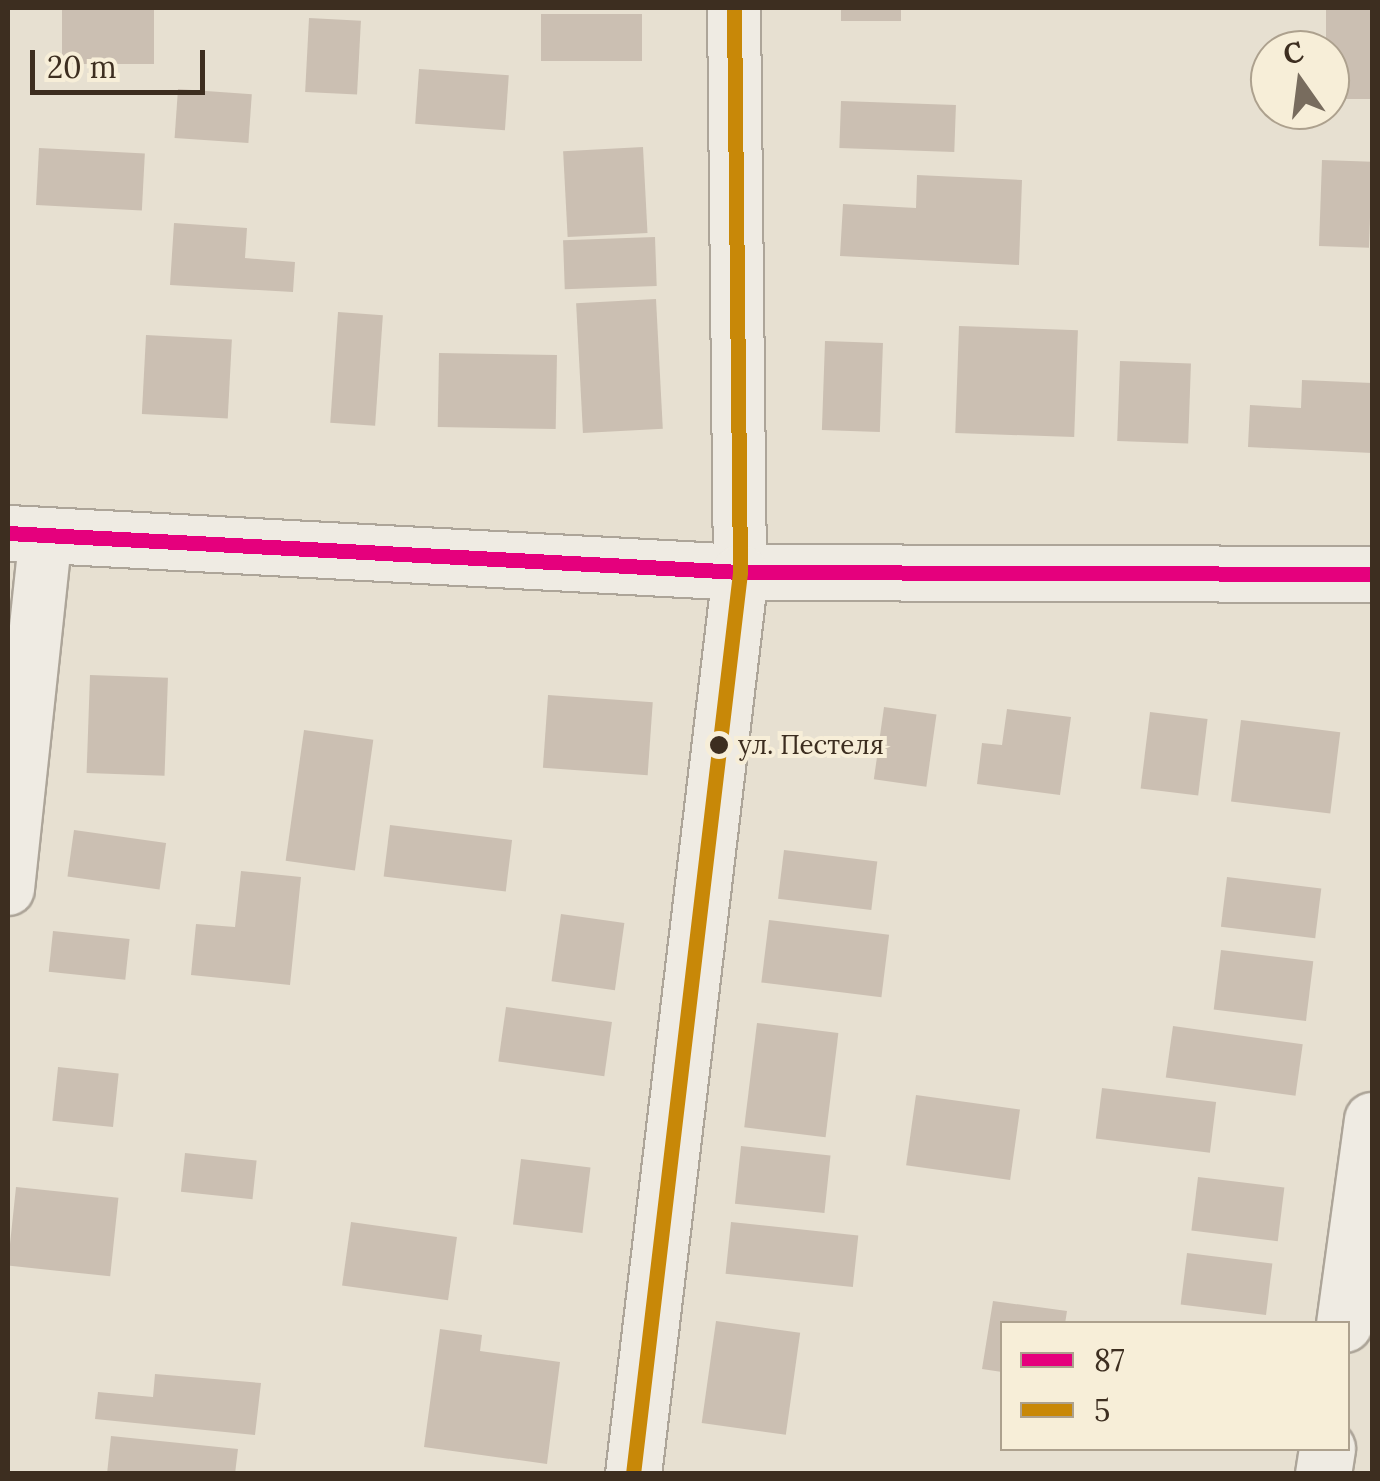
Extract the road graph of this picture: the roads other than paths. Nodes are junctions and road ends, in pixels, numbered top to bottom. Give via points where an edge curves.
1 (734, 8) edge
2 (26, 537) edge
3 (740, 572) junction
4 (1372, 574) edge
5 (8, 889) edge
6 (1372, 1120) edge
7 (1344, 1321) edge
8 (633, 1474) edge

1 - 3 street
2 - 3 street
2 - 5 street
3 - 4 street
3 - 8 street
6 - 7 street

